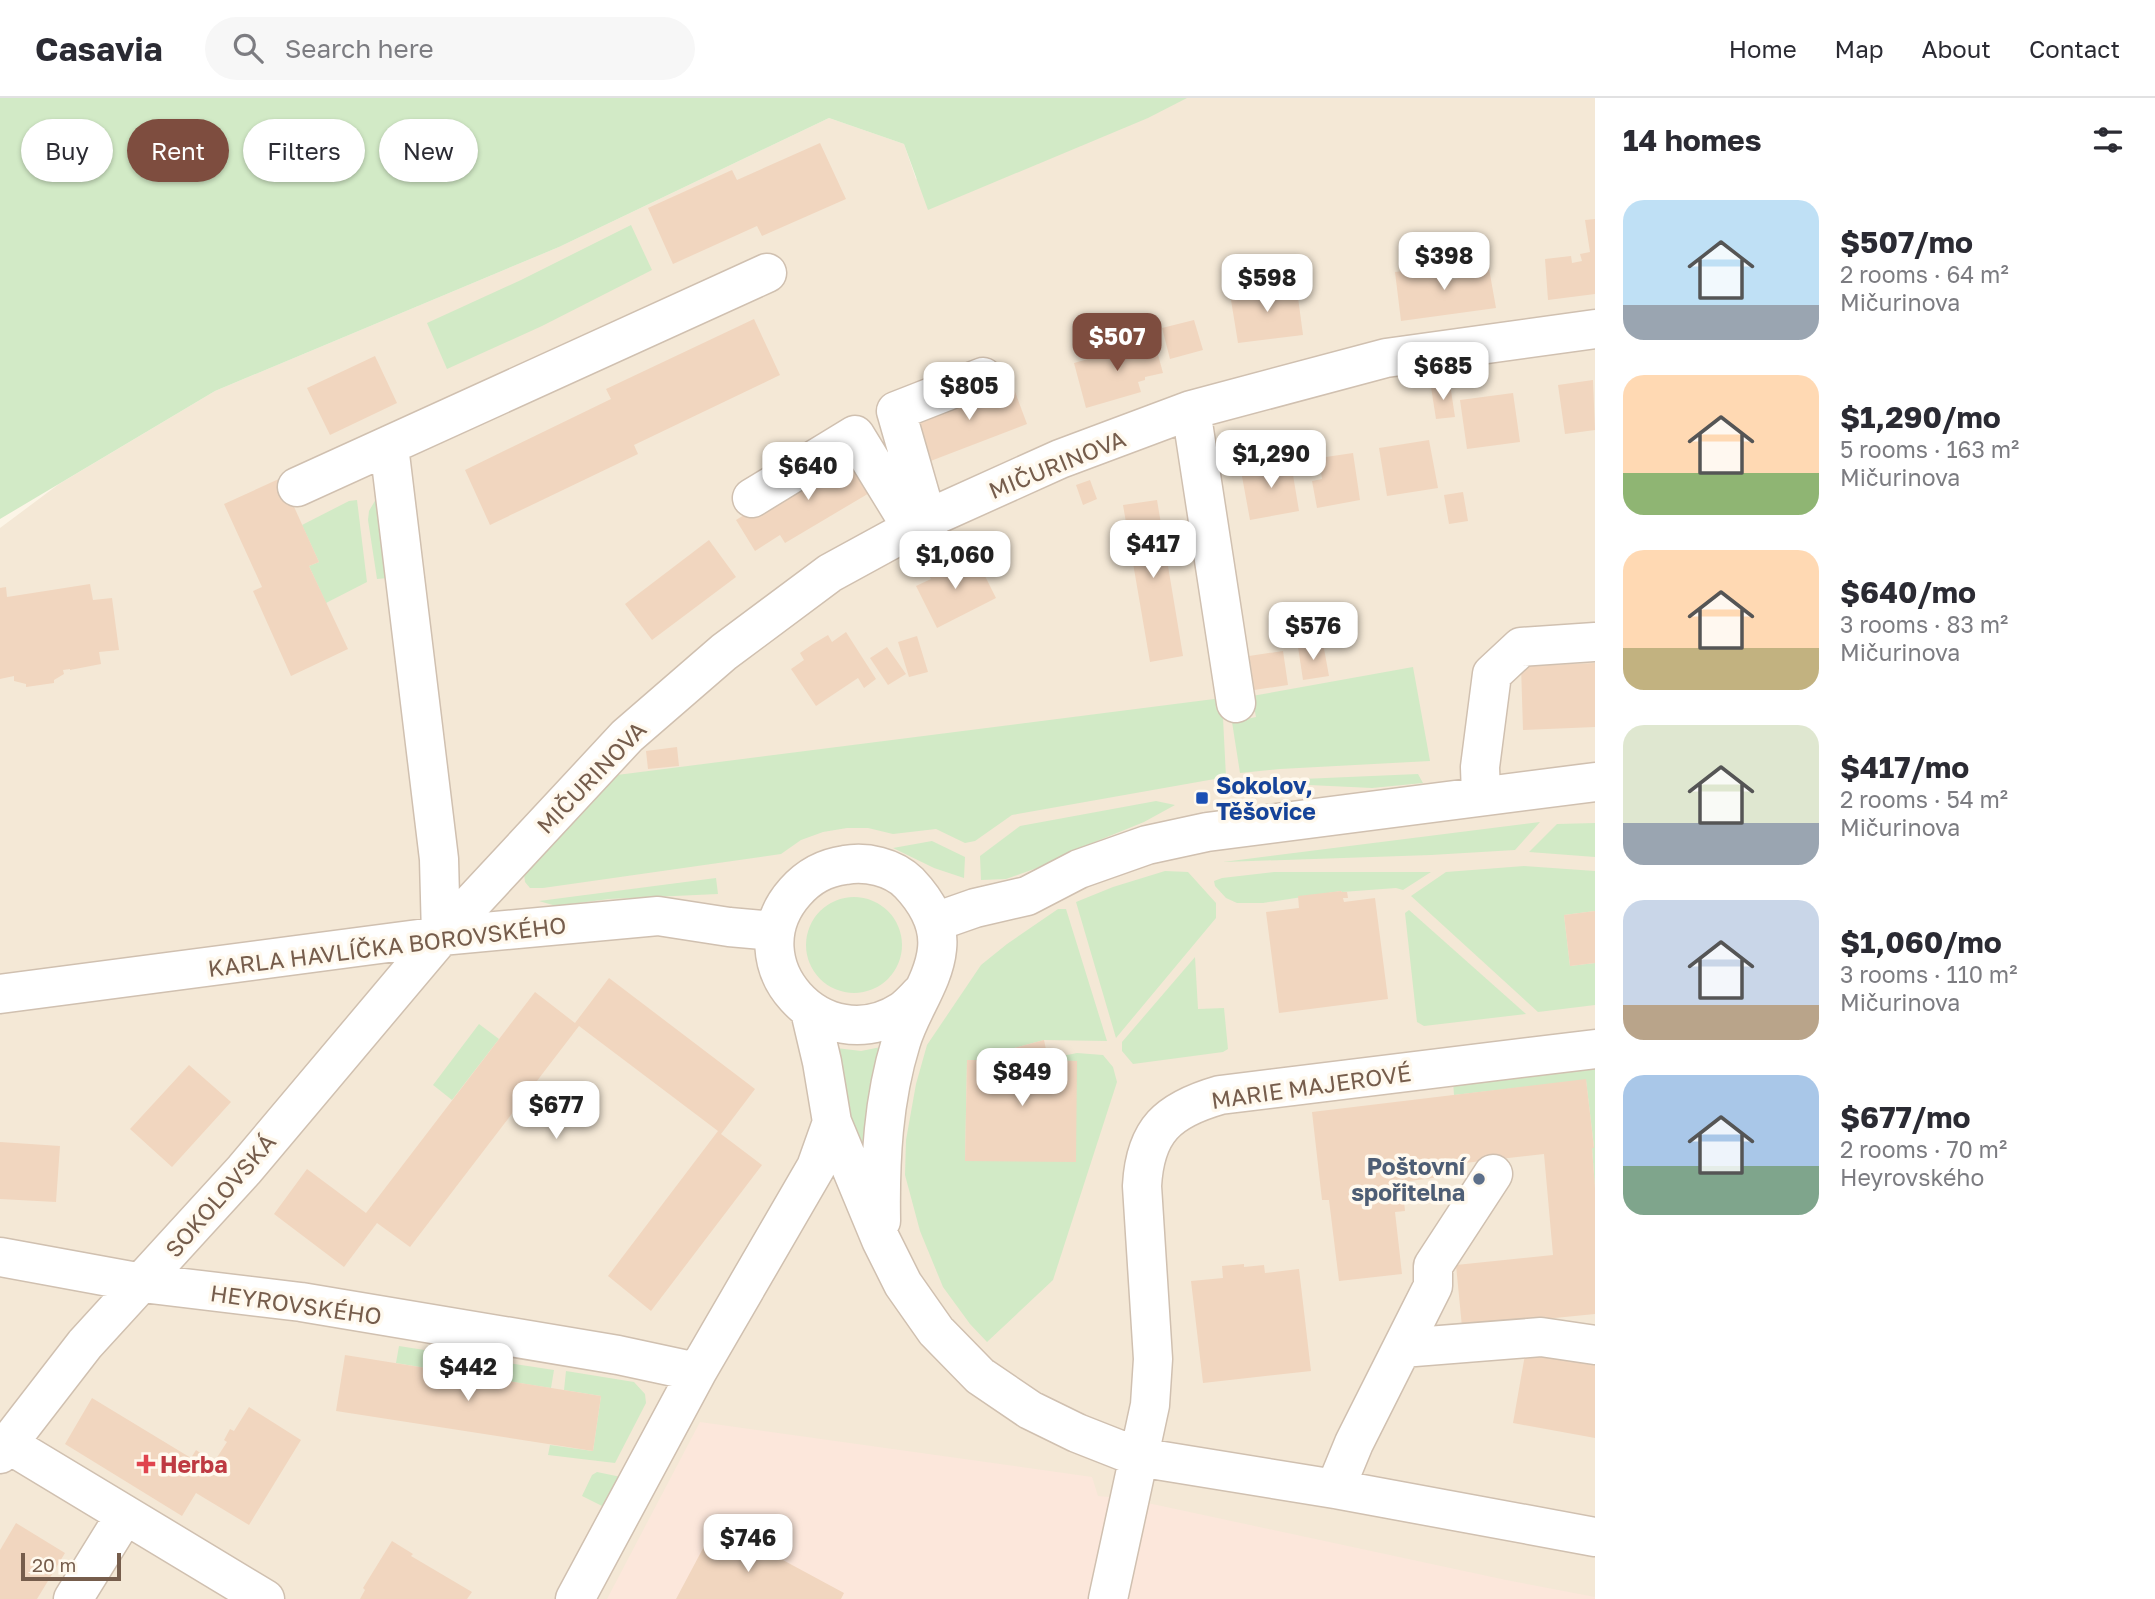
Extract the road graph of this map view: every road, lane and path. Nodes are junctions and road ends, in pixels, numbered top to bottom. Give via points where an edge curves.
1 (766, 273) dead end
2 (1595, 329) edge
3 (983, 377) dead end
4 (1191, 410) junction
5 (389, 446) junction
6 (297, 487) dead end
7 (752, 498) dead end
8 (920, 524) junction
9 (1595, 642) edge
10 (1237, 703) dead end
11 (1595, 782) edge
12 (1481, 796) junction
13 (935, 922) junction
14 (774, 931) junction
15 (441, 936) junction
16 (0, 993) edge
17 (921, 993) junction
18 (810, 1012) junction
19 (1595, 1049) edge
20 (832, 1122) junction
21 (1493, 1174) dead end
22 (881, 1240) junction
23 (8, 1264) edge
24 (142, 1283) junction
25 (1595, 1345) edge
26 (1402, 1348) junction
27 (697, 1372) junction
28 (4, 1449) edge
29 (1138, 1457) junction
30 (1335, 1489) junction
31 (125, 1515) junction
32 (1595, 1537) edge
33 (73, 1599) edge
34 (265, 1599) edge
35 (575, 1599) edge
36 (1108, 1599) edge

1 - 5 street
2 - 4 street, MIČURINOVA via 1386,358
3 - 8 street via 896,411
4 - 8 street, MIČURINOVA via 1060,459
4 - 10 street
5 - 6 street
5 - 15 street via 439,859
7 - 8 street via 855,435
8 - 15 street, MIČURINOVA via 830,573 724,652 626,736
9 - 12 street via 1521,647 1492,674 1480,767
11 - 12 street
12 - 13 street via 1207,832 1147,845 1079,869 1027,896
13 - 14 street via 923,898 905,879 881,867 855,863 828,868 805,881 787,901
13 - 17 street via 937,947
14 - 15 street, KARLA HAVLÍČKA BOROVSKÉHO via 658,915
14 - 18 street via 780,973 792,995
15 - 16 street, KARLA HAVLÍČKA BOROVSKÉHO
15 - 24 street, SOKOLOVSKÁ via 244,1170
17 - 18 street via 903,1010 856,1026
17 - 22 street via 901,1041 887,1095 880,1165
18 - 20 street
19 - 29 street, MARIE MAJEROVÉ via 1220,1095 1172,1116 1151,1139 1143,1162 1153,1359 1150,1405
20 - 22 street
20 - 27 street via 816,1167
21 - 26 street via 1433,1266 1433,1286
22 - 29 street via 903,1284 936,1331 980,1376 1030,1410
23 - 24 street, HEYROVSKÉHO
24 - 27 street, HEYROVSKÉHO via 301,1302 618,1354
24 - 28 street, SOKOLOVSKÁ via 85,1344
25 - 26 street via 1541,1337
26 - 30 street
27 - 35 street
28 - 31 street
29 - 30 street
29 - 36 street, MARIE MAJEROVÉ
30 - 32 street
31 - 33 street
31 - 34 street

